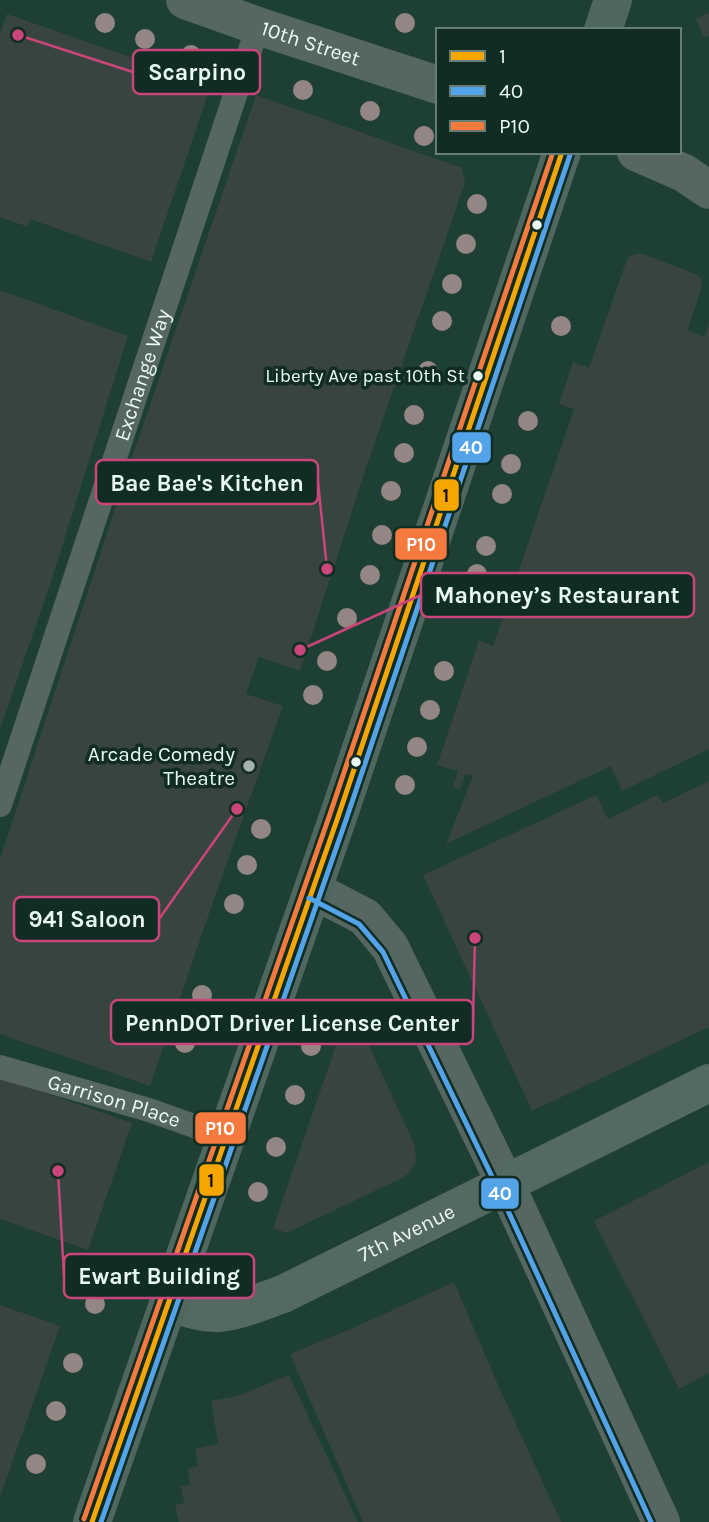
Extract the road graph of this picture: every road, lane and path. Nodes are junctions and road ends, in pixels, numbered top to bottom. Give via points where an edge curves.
1 (185, 0) edge
2 (612, 0) edge
3 (258, 26) junction
4 (604, 28) edge
5 (436, 84) edge
6 (561, 154) edge
7 (641, 154) edge
8 (709, 190) edge
9 (0, 805) edge
10 (313, 890) junction
11 (0, 1067) edge
12 (709, 1083) edge
13 (226, 1138) junction
14 (506, 1185) junction
15 (169, 1303) junction
16 (92, 1522) edge
17 (661, 1522) edge

1 - 3 street, 10th Street
2 - 4 main road
3 - 5 street, 10th Street
3 - 9 lane, Exchange Way
6 - 10 main road
7 - 8 street
10 - 13 main road
10 - 14 street via 365,917 390,947
11 - 13 lane, Garrison Place via 149,1110
12 - 14 main road, 7th Avenue
13 - 15 main road
14 - 15 main road, 7th Avenue via 263,1301 218,1313
14 - 17 street
15 - 16 main road

